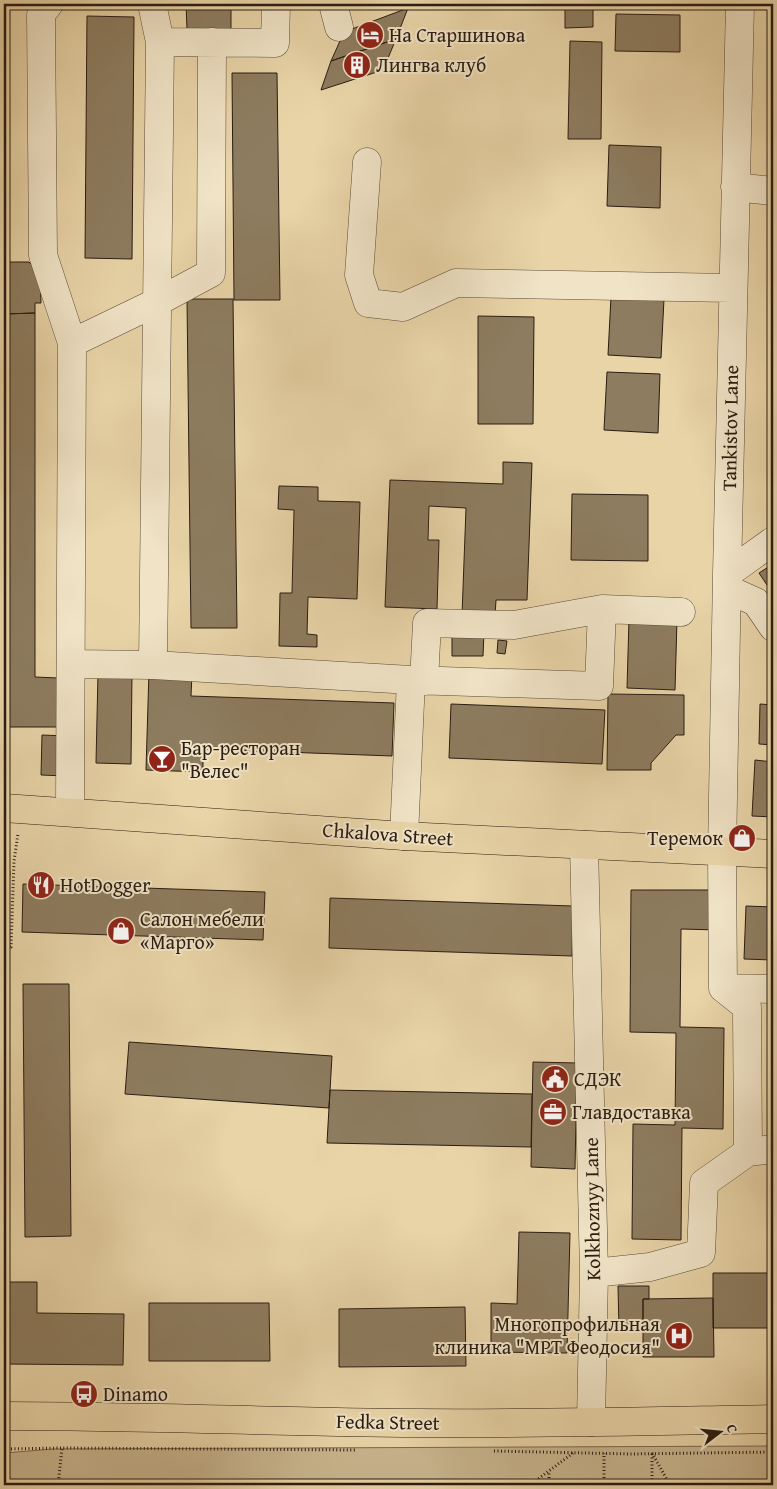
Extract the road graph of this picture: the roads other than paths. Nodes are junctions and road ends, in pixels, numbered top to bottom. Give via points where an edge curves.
1 (49, 4) edge
2 (152, 4) edge
3 (276, 4) edge
4 (740, 4) edge
5 (160, 42) junction
6 (212, 42) junction
7 (367, 162) dead end
8 (735, 187) junction
9 (773, 191) edge
10 (732, 288) junction
11 (157, 302) junction
12 (72, 343) junction
13 (773, 541) edge
14 (727, 581) junction
15 (602, 609) junction
16 (681, 612) dead end
17 (773, 627) edge
18 (71, 664) junction
19 (153, 665) junction
20 (417, 680) junction
21 (12, 809) edge
22 (70, 812) junction
23 (404, 836) junction
24 (584, 845) junction
25 (722, 853) junction
26 (773, 854) edge
27 (723, 988) junction
28 (773, 990) edge
29 (761, 1150) edge
30 (594, 1274) junction
31 (4, 1416) edge
32 (773, 1419) edge
33 (591, 1422) junction

1 - 12 street via 41,14 43,255
2 - 5 street
3 - 6 street via 275,43
4 - 8 street, Tankistov Lane
5 - 6 street
5 - 11 street
6 - 11 street via 211,273
7 - 10 street via 359,275 368,303 403,307 456,283
8 - 9 street
8 - 10 street, Tankistov Lane
10 - 14 street, Tankistov Lane
11 - 12 street
11 - 19 street
12 - 18 street
13 - 14 street
14 - 17 street via 756,602
14 - 25 street, Tankistov Lane
15 - 16 street
15 - 20 street via 514,624 427,623
15 - 20 street via 598,686
18 - 19 street
18 - 22 street
19 - 20 street
20 - 23 street
21 - 22 main road, Chkalova Street
22 - 23 main road, Chkalova Street
23 - 24 main road, Chkalova Street
24 - 25 main road, Chkalova Street
24 - 30 street, Kolkhoznyy Lane
25 - 26 main road, Chkalova Street
25 - 27 street, Tankistov Lane
27 - 28 street
27 - 29 street via 747,1007
29 - 30 street via 704,1183 701,1253 650,1267
30 - 33 street, Kolkhoznyy Lane
31 - 33 main road, Fedka Street via 419,1423
32 - 33 main road, Fedka Street

